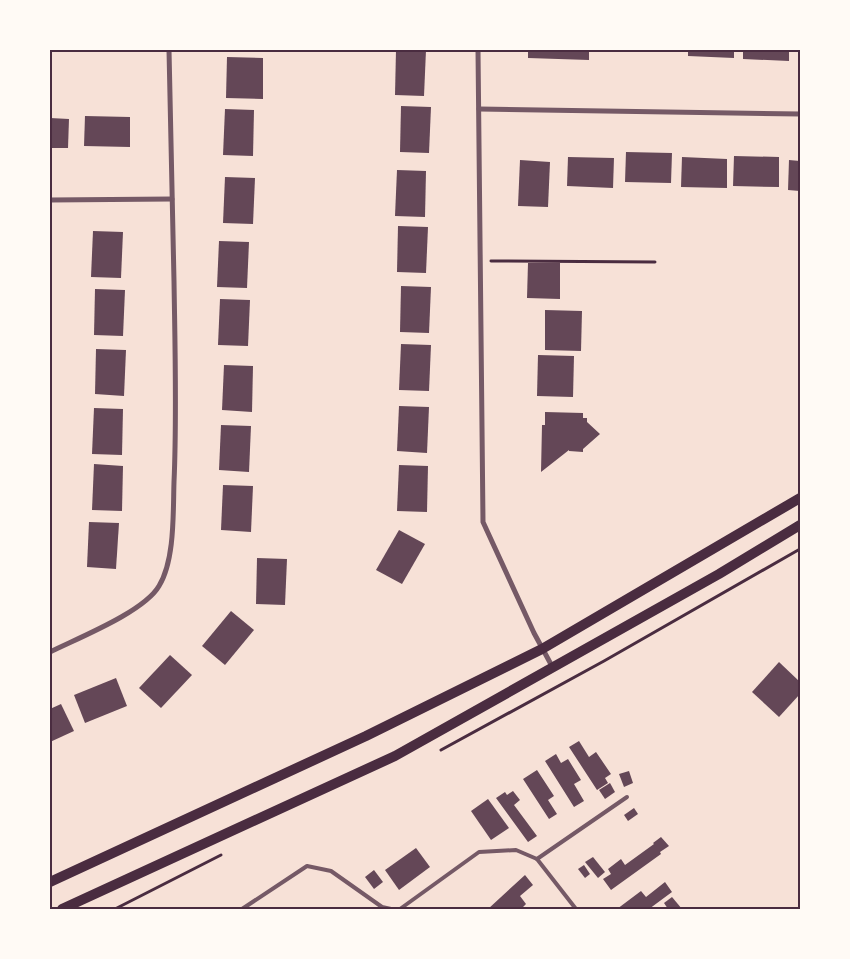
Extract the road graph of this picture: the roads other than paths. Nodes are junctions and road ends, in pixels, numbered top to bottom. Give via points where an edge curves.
1 (169, 50) edge
2 (478, 50) edge
3 (479, 109) junction
4 (800, 114) edge
5 (172, 199) junction
6 (50, 200) edge
7 (800, 498) edge
8 (800, 525) edge
9 (542, 650) junction
10 (50, 652) edge
11 (554, 668) junction
12 (627, 797) dead end
13 (537, 859) junction
14 (50, 882) edge
15 (62, 909) edge
16 (242, 909) edge
17 (391, 909) edge
18 (400, 909) edge
19 (576, 909) edge

1 - 5 street
2 - 3 street
3 - 4 street
3 - 9 street via 483,522
5 - 6 street
5 - 10 street via 175,459 172,545 165,573 151,598 136,609
7 - 9 main road
8 - 11 main road
9 - 11 street
9 - 14 main road via 366,736
11 - 15 main road via 395,756
12 - 13 lane
13 - 18 lane via 516,850 479,852
13 - 19 lane
16 - 17 lane via 307,866 331,871 382,907

